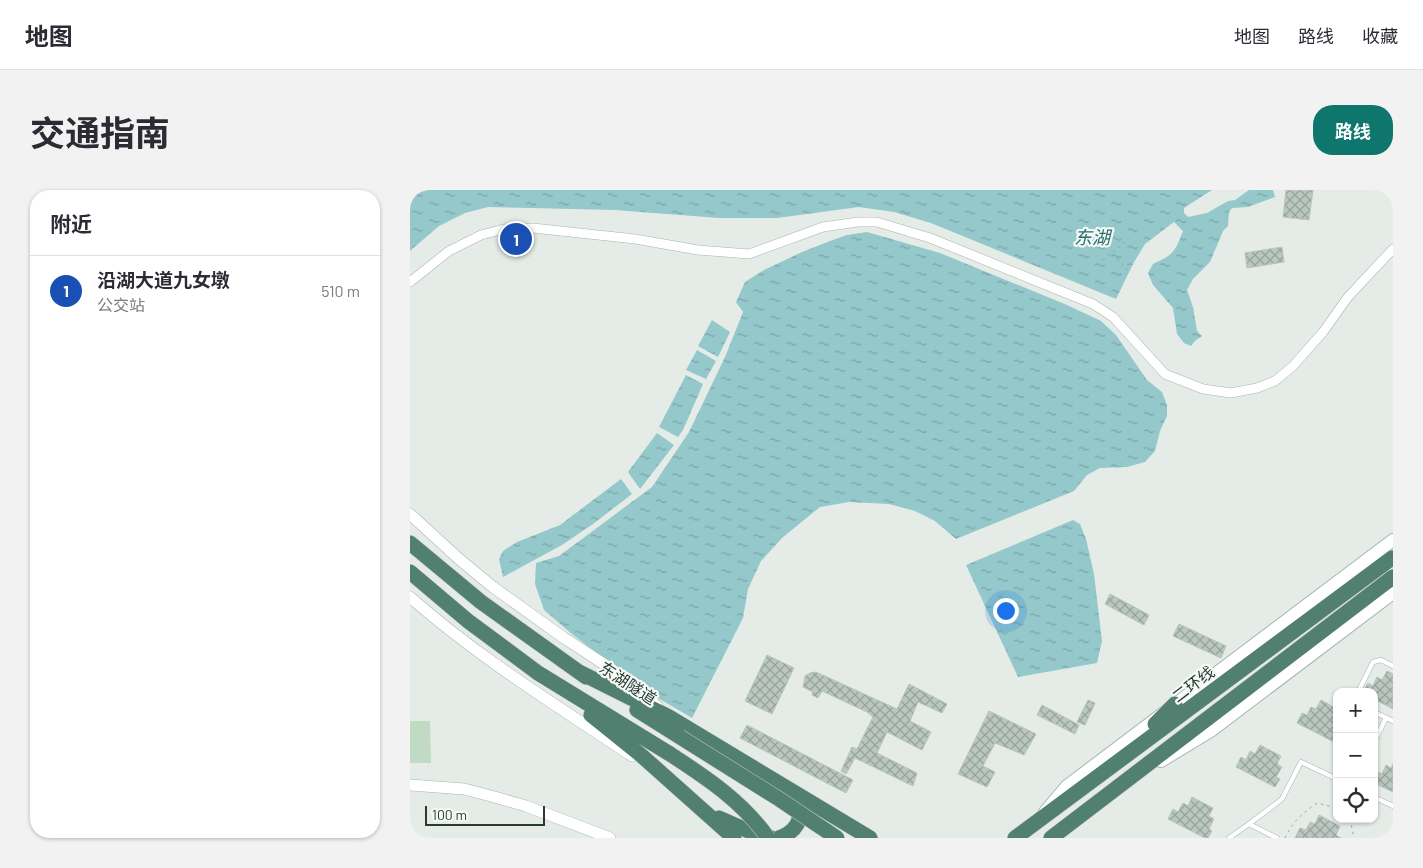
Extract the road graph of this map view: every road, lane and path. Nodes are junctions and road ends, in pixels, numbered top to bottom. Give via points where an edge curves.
1 (1129, 239) dead end
2 (1393, 249) edge
3 (1112, 253) junction
4 (1102, 260) dead end
5 (1129, 272) dead end
6 (410, 282) edge
7 (410, 514) edge
8 (1392, 541) edge
9 (410, 542) edge
10 (1392, 558) edge
11 (410, 572) edge
12 (1393, 577) edge
13 (1393, 593) edge
14 (410, 597) edge
15 (1393, 666) edge
16 (579, 672) junction
17 (538, 673) junction
18 (1360, 688) edge
19 (1175, 704) junction
20 (1378, 714) edge
21 (670, 717) junction
22 (1386, 718) junction
23 (1393, 721) edge
24 (1378, 734) edge
25 (1123, 758) junction
26 (1335, 778) edge
27 (674, 784) junction
28 (410, 785) edge
29 (1118, 786) junction
30 (790, 789) junction
31 (1378, 799) edge
32 (1393, 806) edge
33 (1333, 807) edge
34 (704, 812) junction
35 (1036, 821) junction
36 (1351, 823) edge
37 (1248, 824) junction
38 (610, 838) edge
39 (734, 838) edge
40 (770, 838) edge
41 (779, 838) edge
42 (837, 838) edge
43 (870, 838) edge
44 (1015, 838) edge
45 (1051, 838) edge
46 (1229, 838) edge
47 (1277, 838) edge
48 (1285, 838) edge
49 (1354, 838) edge

1 - 3 path
2 - 6 street via 1348,297 1293,366 1275,381 1231,392 1203,389 1165,374 1113,317 1093,304 930,238 877,222 823,227 749,254 532,228 504,229 481,235 449,251
3 - 4 path
3 - 5 path
7 - 21 street via 493,587 610,668
8 - 19 main road
9 - 16 highway, 东湖隧道 via 481,602
10 - 25 highway, 二环线
11 - 17 highway via 468,621
12 - 29 highway
13 - 29 main road via 1212,730
14 - 27 street via 500,668
15 - 18 lane via 1381,660 1373,662
16 - 21 highway
16 - 42 highway, 东湖隧道, bridge
17 - 27 highway
17 - 40 highway, bridge via 700,773 730,796
19 - 25 highway
19 - 35 main road via 1067,786
20 - 22 lane
21 - 30 highway
22 - 23 lane
22 - 24 lane
25 - 35 highway, 二环线
26 - 37 lane via 1301,762 1282,799
27 - 34 highway
28 - 38 street via 464,789 491,796
29 - 45 highway
30 - 41 highway via 800,806 800,821 792,832
30 - 43 highway
31 - 32 lane
33 - 48 path via 1317,803 1303,812
34 - 39 highway
34 - 40 highway
35 - 44 highway, 二环线
36 - 49 path
37 - 46 lane
37 - 47 lane

